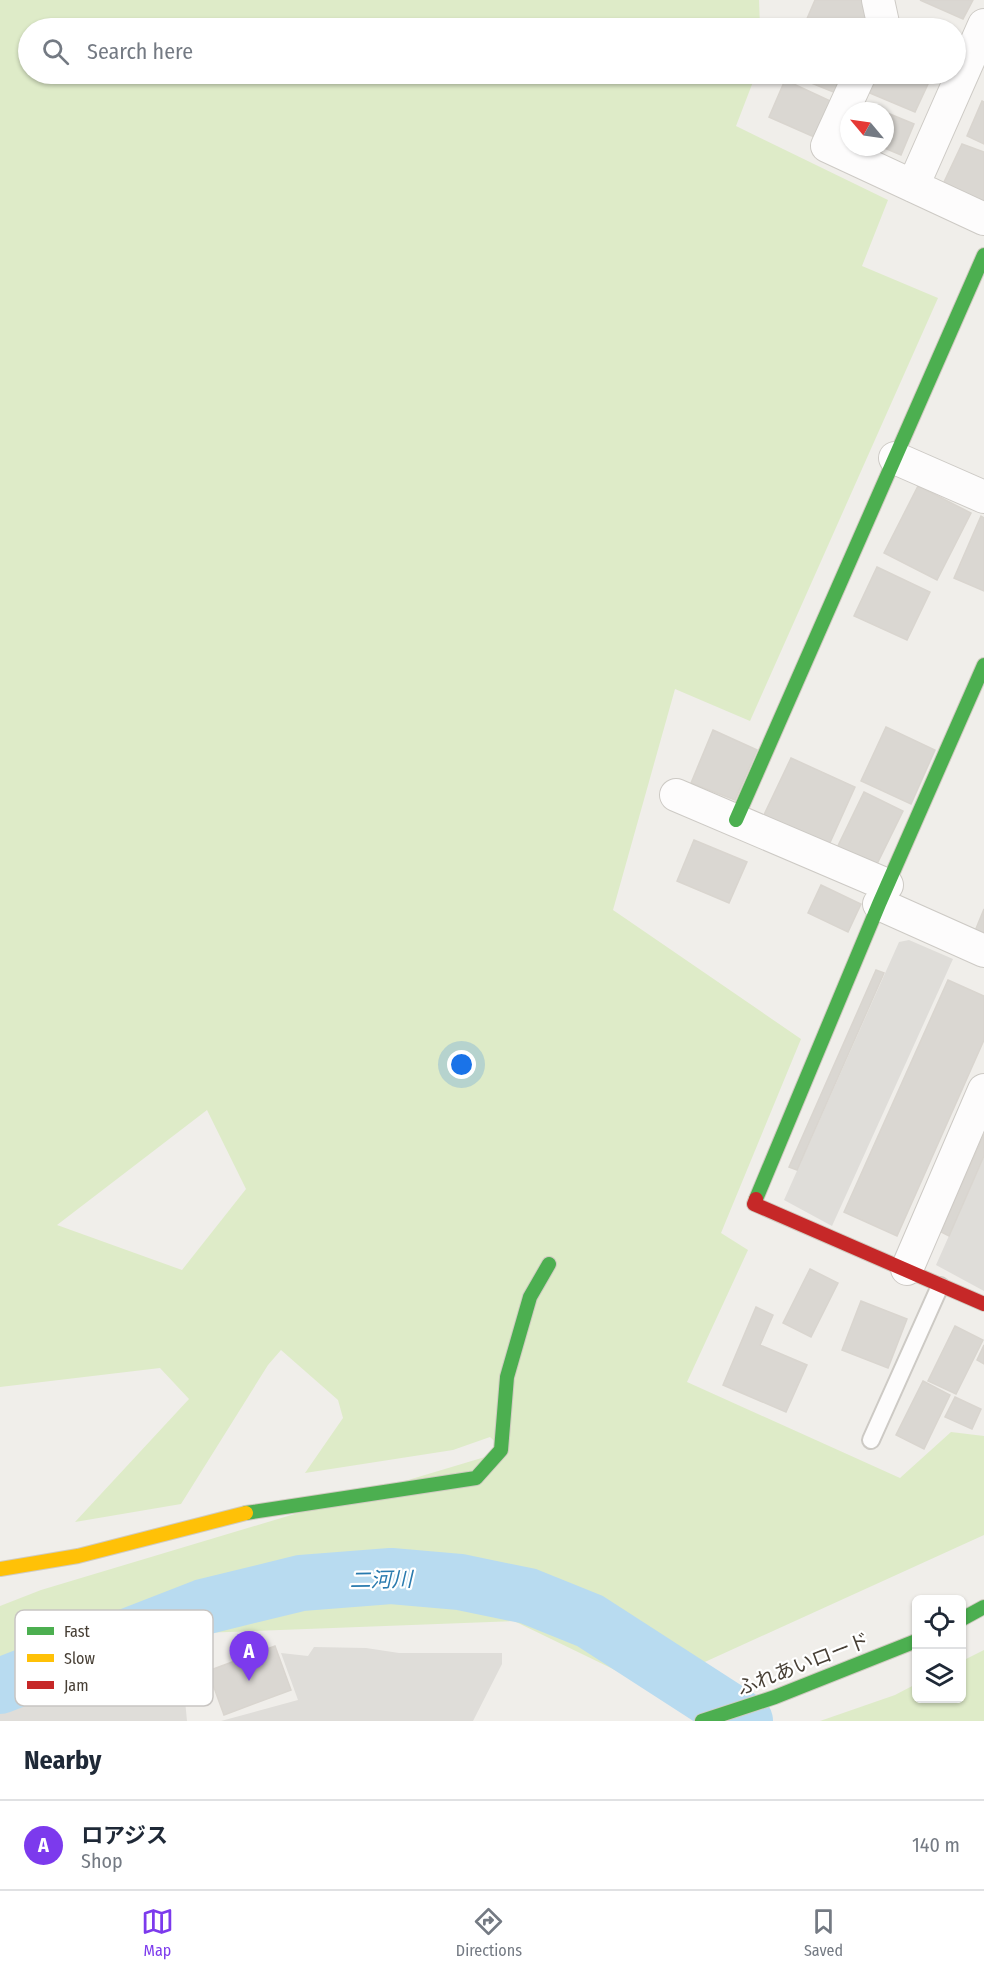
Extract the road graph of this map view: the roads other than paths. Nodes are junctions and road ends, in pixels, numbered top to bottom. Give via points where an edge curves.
1 (878, 0) edge
2 (882, 18) edge
3 (984, 25) edge
4 (966, 66) edge
5 (855, 84) edge
6 (958, 84) edge
7 (913, 186) junction
8 (984, 219) edge
9 (984, 255) edge
10 (895, 458) junction
11 (984, 497) edge
12 (984, 665) edge
13 (676, 795) dead end
14 (736, 820) junction
15 (883, 894) junction
16 (984, 951) edge
17 (984, 1090) edge
18 (549, 1264) dead end
19 (906, 1269) junction
20 (940, 1286) junction
21 (984, 1304) edge
22 (871, 1440) dead end
23 (0, 1569) edge
24 (984, 1607) edge
25 (966, 1616) edge
26 (912, 1643) edge
27 (702, 1721) edge

1 - 2 street
3 - 4 street
5 - 7 street via 826,146
6 - 7 street
7 - 8 street
9 - 10 street
10 - 11 street
10 - 14 street
12 - 15 street
13 - 14 street
14 - 15 street
15 - 16 street
15 - 19 street via 754,1203
17 - 19 street
18 - 23 street via 530,1297 507,1377 501,1450 476,1478 248,1512 78,1556
19 - 20 street
20 - 21 street
20 - 22 lane
24 - 25 street
26 - 27 street, ふれあいロード via 775,1697

